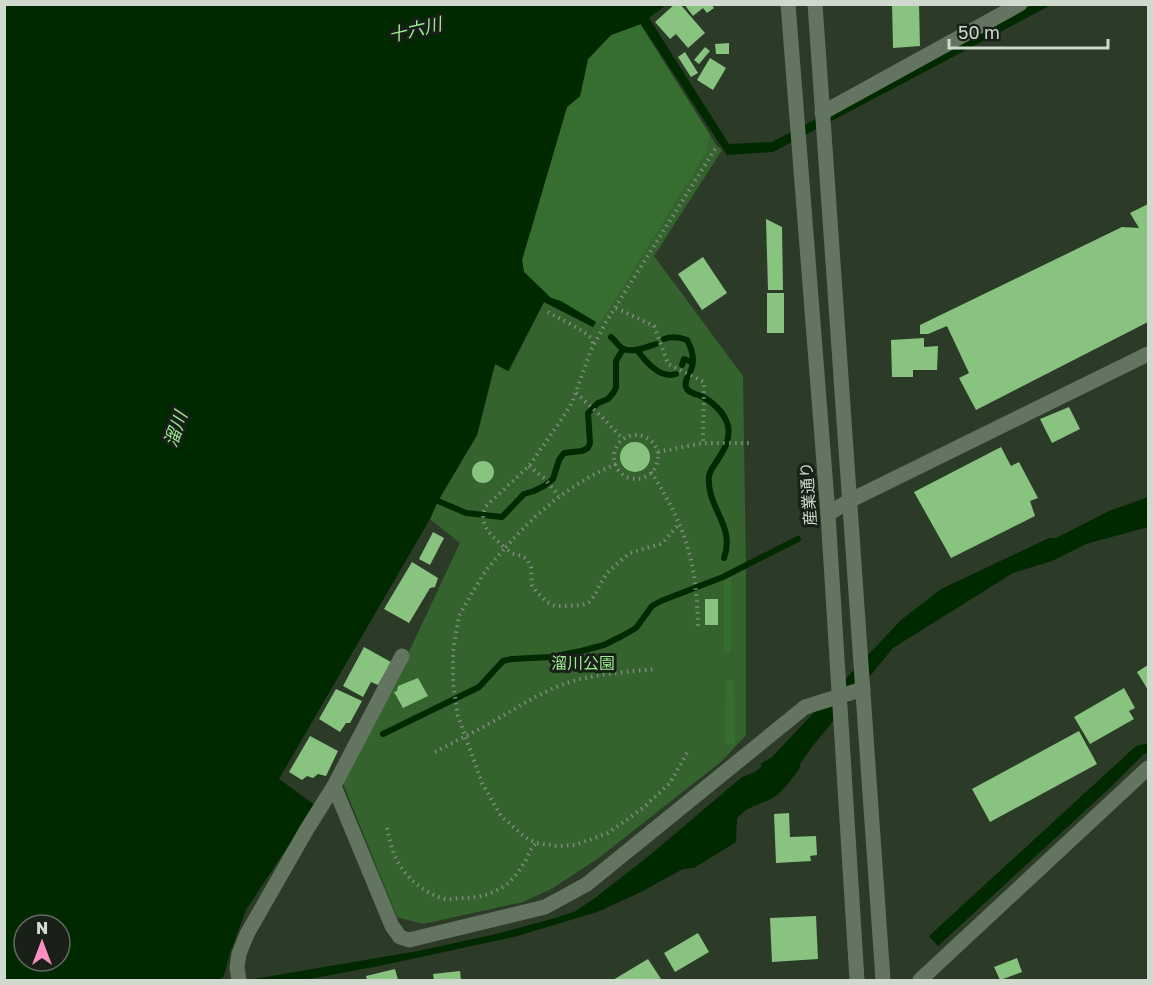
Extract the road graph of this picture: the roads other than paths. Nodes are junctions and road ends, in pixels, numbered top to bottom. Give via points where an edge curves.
1 (788, 4) edge
2 (815, 4) edge
3 (1020, 4) edge
4 (822, 113) junction
5 (1149, 354) edge
6 (849, 501) junction
7 (828, 514) junction
8 (402, 656) dead end
9 (863, 689) junction
10 (839, 696) junction
11 (1149, 768) edge
12 (334, 786) junction
13 (239, 981) edge
14 (857, 981) edge
15 (883, 981) edge
16 (920, 981) edge

1 - 7 street, 産業通り
2 - 4 street
3 - 4 street
4 - 6 street
5 - 6 street
6 - 7 street
6 - 9 street
7 - 10 street, 産業通り
8 - 12 street
9 - 10 street
9 - 15 street
10 - 12 street via 805,707 587,884 545,907 409,940 400,937 392,926
10 - 14 street, 産業通り
11 - 16 street
12 - 13 street via 247,934 239,954

